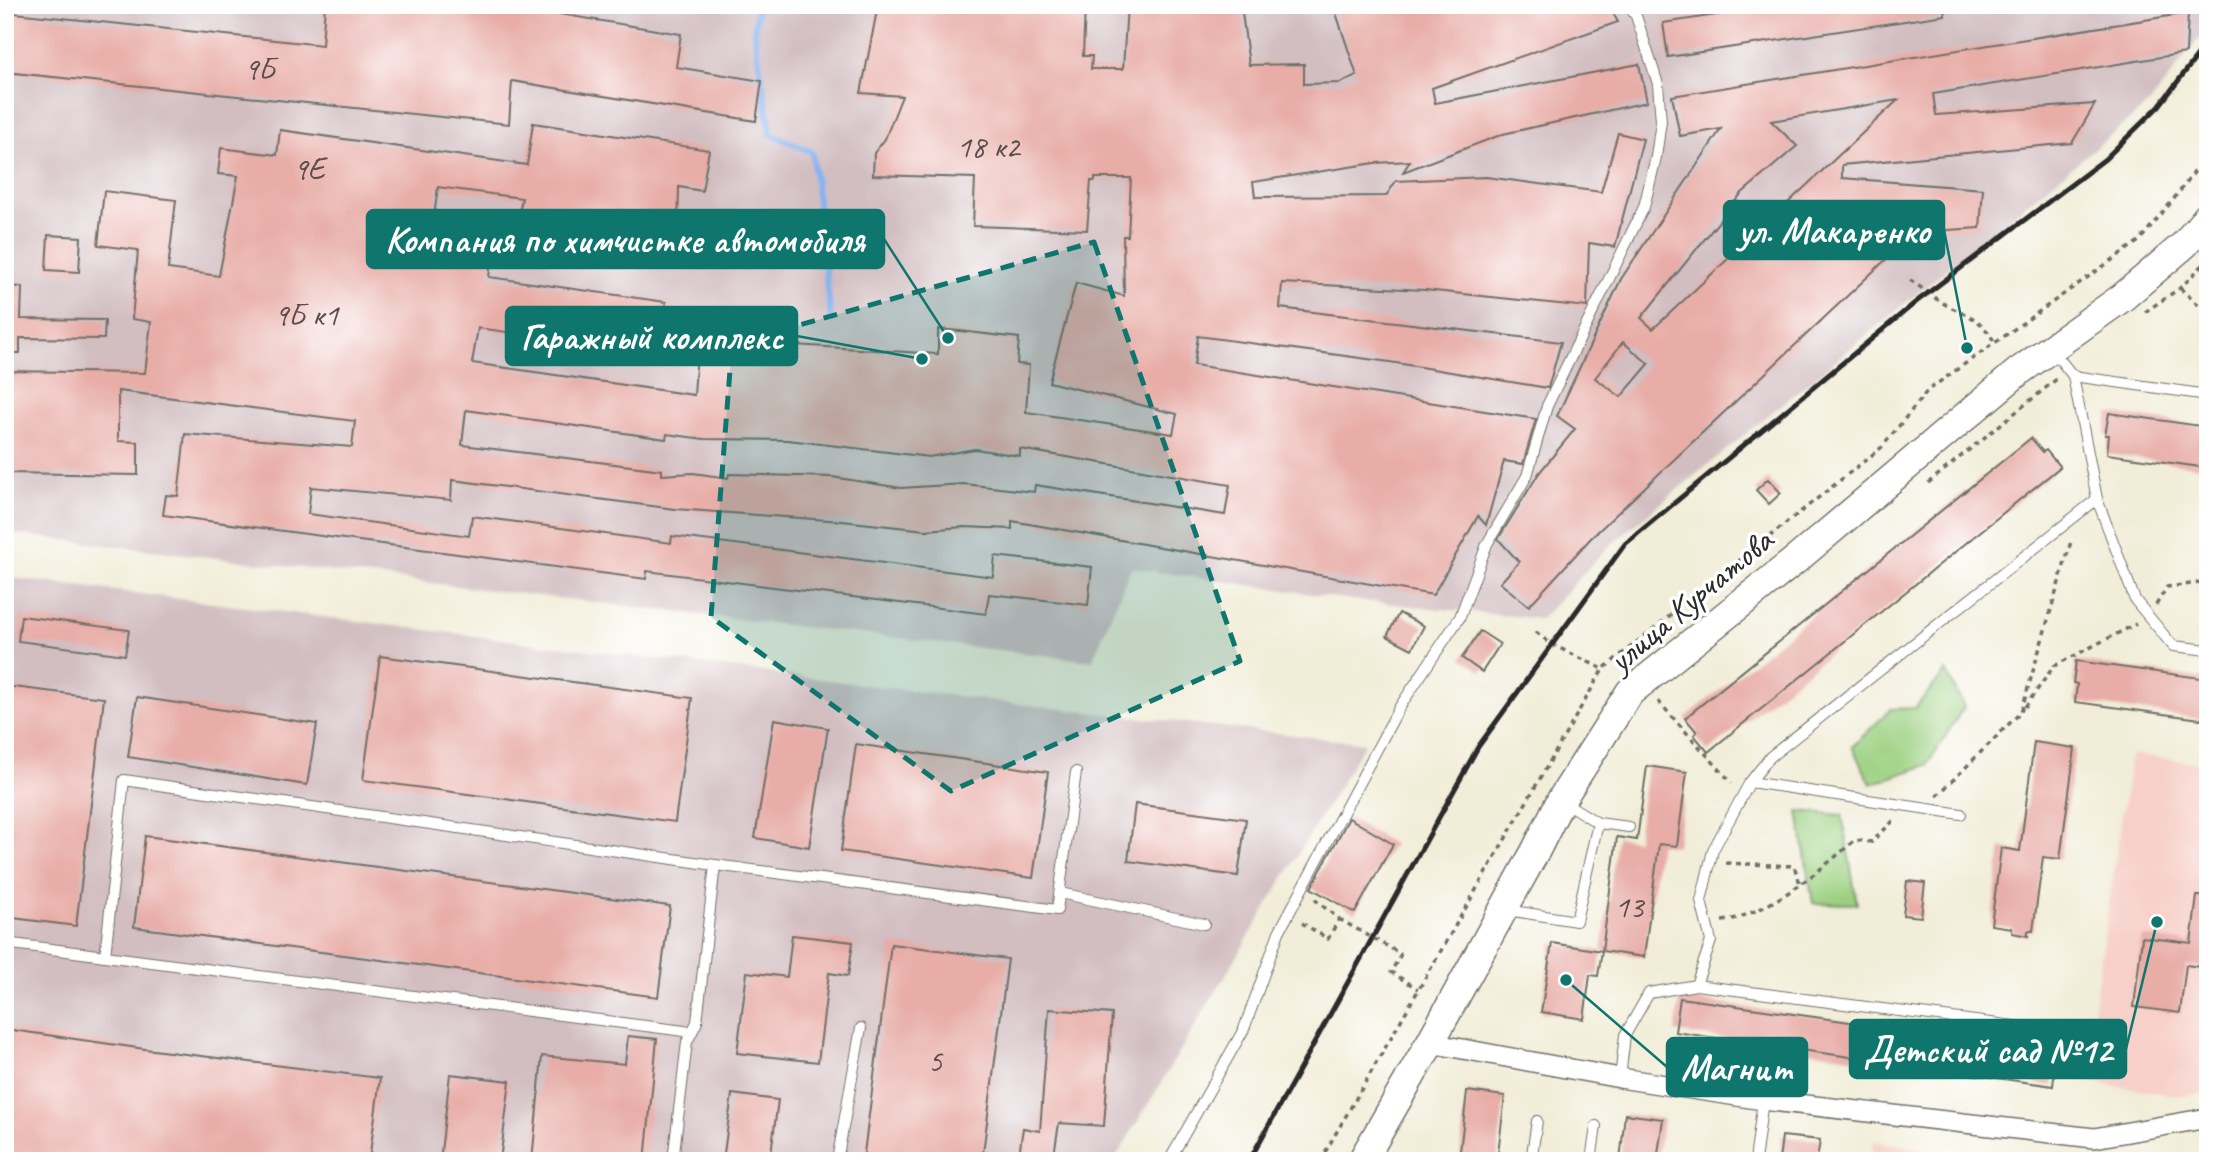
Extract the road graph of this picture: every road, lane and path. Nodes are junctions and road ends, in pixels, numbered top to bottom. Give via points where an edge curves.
1 (1628, 5) edge
2 (2208, 154) edge
3 (2208, 216) edge
4 (1910, 280) dead end
5 (2180, 288) dead end
6 (2208, 314) edge
7 (2051, 349) junction
8 (2073, 376) junction
9 (2208, 395) edge
10 (2037, 396) dead end
11 (1919, 490) dead end
12 (2097, 499) junction
13 (2080, 513) junction
14 (2208, 582) edge
15 (2149, 617) junction
16 (1535, 632) dead end
17 (2208, 650) edge
18 (1602, 669) dead end
19 (1651, 708) dead end
20 (2021, 712) junction
21 (1076, 772) dead end
22 (1750, 782) junction
23 (1744, 793) junction
24 (1561, 800) junction
25 (1909, 805) junction
26 (1926, 808) junction
27 (1961, 814) dead end
28 (1598, 823) junction
29 (1629, 827) dead end
30 (1710, 863) junction
31 (715, 865) junction
32 (1800, 883) junction
33 (1302, 889) junction
34 (1060, 893) junction
35 (1503, 910) junction
36 (1288, 915) junction
37 (1339, 919) junction
38 (1706, 923) junction
39 (1204, 924) dead end
40 (5, 943) edge
41 (105, 956) junction
42 (1696, 985) junction
43 (1419, 990) dead end
44 (861, 1028) dead end
45 (692, 1032) junction
46 (2062, 1032) dead end
47 (1430, 1043) junction
48 (1620, 1078) junction
49 (1763, 1100) junction
50 (2208, 1118) edge
51 (1537, 1121) dead end
52 (1596, 1126) dead end
53 (673, 1161) edge
54 (837, 1161) edge
55 (1169, 1161) edge
56 (1362, 1161) edge
57 (1531, 1161) edge
58 (1591, 1161) edge
59 (1755, 1161) edge

1 - 33 lane via 1636,16 1658,84 1661,121 1644,207 1547,406 1527,476 1487,544 1460,617 1399,708
2 - 4 path via 2139,241 1994,341 1971,314 1951,307
3 - 7 main road, улица Курчатова via 2185,244 2123,297
5 - 6 path
7 - 8 lane
7 - 24 main road, улица Курчатова via 1630,692
8 - 9 lane
8 - 12 lane
10 - 11 path
12 - 13 lane
12 - 15 lane via 2135,600
13 - 20 path
13 - 22 lane via 1773,754
14 - 15 path via 2167,587
15 - 17 lane via 2173,646
15 - 20 path via 2054,666
16 - 18 path
19 - 23 path via 1658,701 1723,776
20 - 26 path
21 - 34 lane
22 - 23 lane
22 - 25 lane
23 - 30 lane
24 - 28 lane
24 - 35 main road, улица Курчатова
25 - 26 lane
25 - 32 path via 1872,842 1855,840
26 - 27 lane
28 - 29 lane
28 - 35 lane via 1576,921
30 - 32 path via 1794,866
30 - 38 lane via 1701,901
31 - 34 lane via 1058,911
31 - 41 lane via 124,780
31 - 45 lane via 697,1022
32 - 38 path via 1740,919
33 - 36 lane
33 - 37 path
34 - 39 lane
35 - 47 main road, улица Курчатова
36 - 37 path via 1328,939
36 - 55 lane via 1244,1029
37 - 43 path, bridge via 1401,954 1391,972
38 - 42 lane via 1711,941
40 - 41 lane
41 - 45 lane
42 - 46 lane
42 - 48 lane via 1649,993 1625,1035
44 - 54 lane
45 - 53 lane
47 - 48 street
47 - 56 main road, улица Курчатова
48 - 49 street
49 - 50 street via 2094,1138
49 - 59 lane
51 - 57 lane
52 - 58 lane

